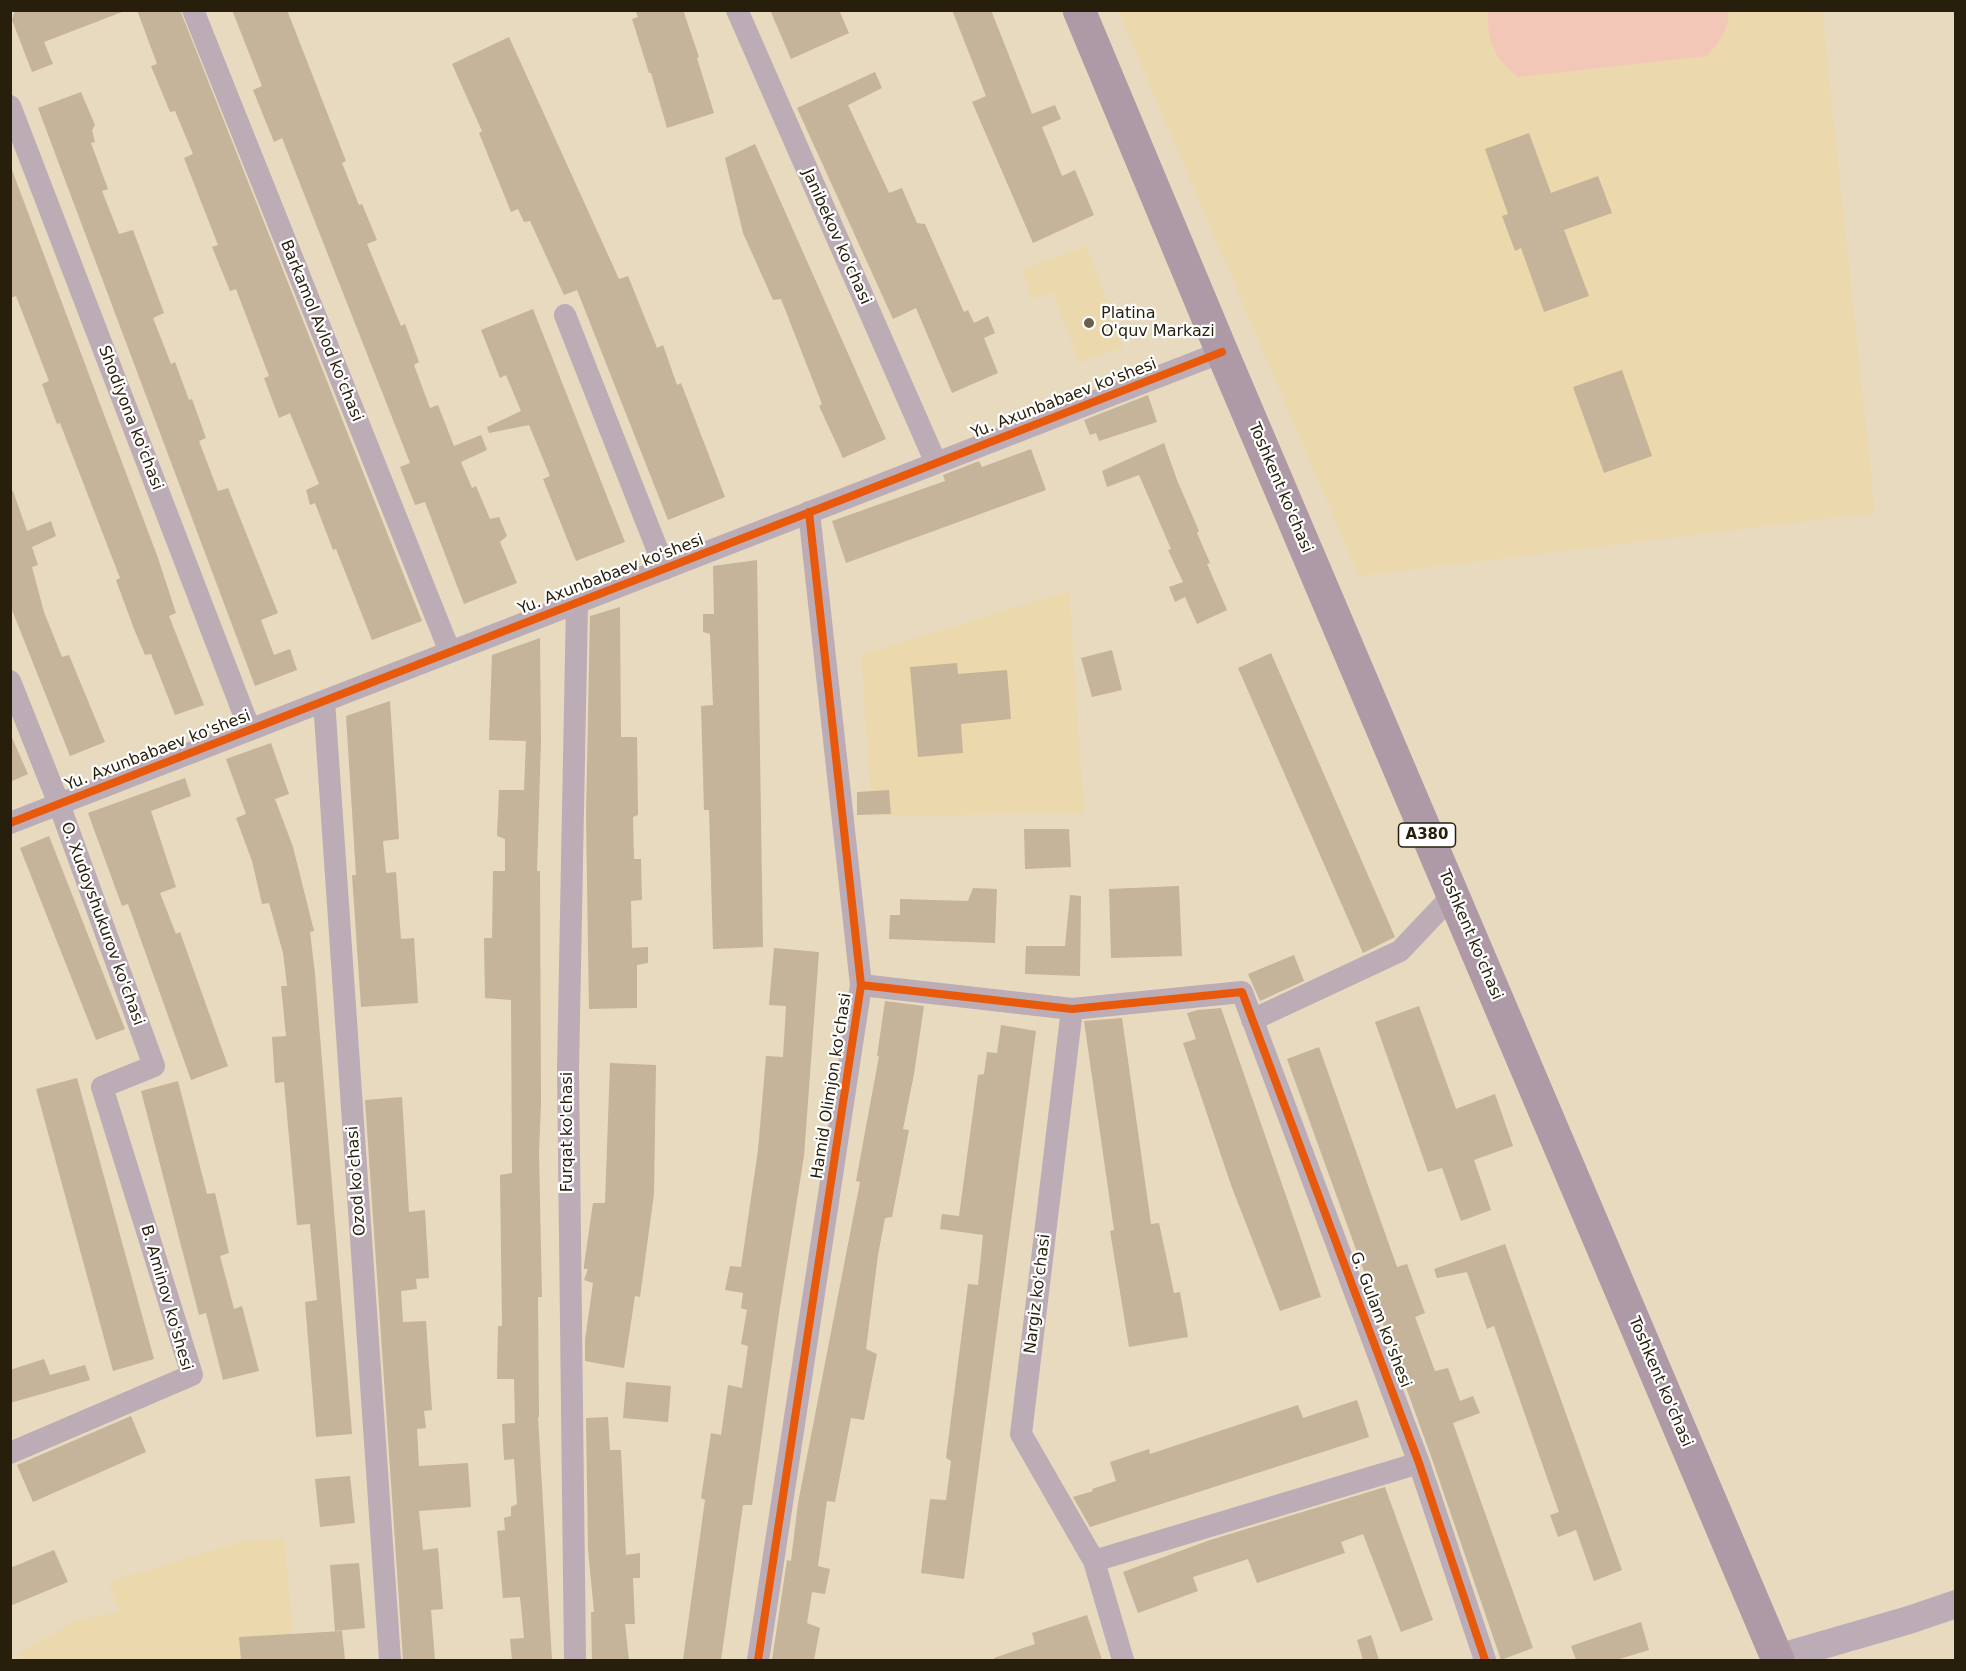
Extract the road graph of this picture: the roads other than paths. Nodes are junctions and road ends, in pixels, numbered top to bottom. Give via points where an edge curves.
1 (193, 10) edge
2 (737, 10) edge
3 (1079, 10) edge
4 (10, 106) edge
5 (565, 315) dead end
6 (1222, 352) junction
7 (936, 463) junction
8 (809, 512) junction
9 (664, 569) junction
10 (577, 603) junction
11 (450, 652) junction
12 (10, 681) edge
13 (324, 701) junction
14 (250, 730) junction
15 (59, 804) junction
16 (10, 823) edge
17 (1453, 894) junction
18 (861, 985) junction
19 (1072, 1009) junction
20 (1252, 1020) junction
21 (154, 1066) joint
22 (10, 1453) edge
23 (1419, 1463) junction
24 (1094, 1560) junction
25 (1956, 1604) edge
26 (1778, 1659) edge
27 (390, 1660) edge
28 (575, 1660) edge
29 (758, 1660) edge
30 (1123, 1660) edge
31 (1485, 1660) edge

1 - 11 street, Barkamol Avlod ko'chasi
2 - 7 street, Janibekov ko'chasi
3 - 6 highway, Toshkent ko'chasi / A380
4 - 14 street, Shodiyona ko'chasi
5 - 9 street
6 - 7 street, Yu. Axunbabaev ko'shesi
6 - 17 highway, Toshkent ko'chasi / A380
7 - 8 street, Yu. Axunbabaev ko'shesi
8 - 9 street, Yu. Axunbabaev ko'shesi
8 - 18 street, Hamid Olimjon ko'chasi
9 - 10 street, Yu. Axunbabaev ko'shesi
10 - 11 street, Yu. Axunbabaev ko'shesi
10 - 28 street, Furqat ko'chasi via 568,1069
11 - 13 street, Yu. Axunbabaev ko'shesi
12 - 15 street, O. Xudoyshukurov ko'chasi
13 - 14 street, Yu. Axunbabaev ko'shesi
13 - 27 street, Ozod ko'chasi
14 - 15 street, Yu. Axunbabaev ko'shesi
15 - 16 street, Yu. Axunbabaev ko'shesi
15 - 21 street, O. Xudoyshukurov ko'chasi
17 - 20 street via 1400,951
17 - 26 highway, Toshkent ko'chasi / A380
18 - 19 street
18 - 29 street, Hamid Olimjon ko'chasi
19 - 20 street, G. Gulam ko'shesi via 1242,992
19 - 24 street, Nargiz ko'chasi via 1021,1434
20 - 23 street, G. Gulam ko'shesi
21 - 22 street, B. Aminov ko'shesi via 102,1087 192,1375
23 - 24 street
23 - 31 street, G. Gulam ko'shesi
24 - 30 street, Nargiz ko'chasi
25 - 26 street

